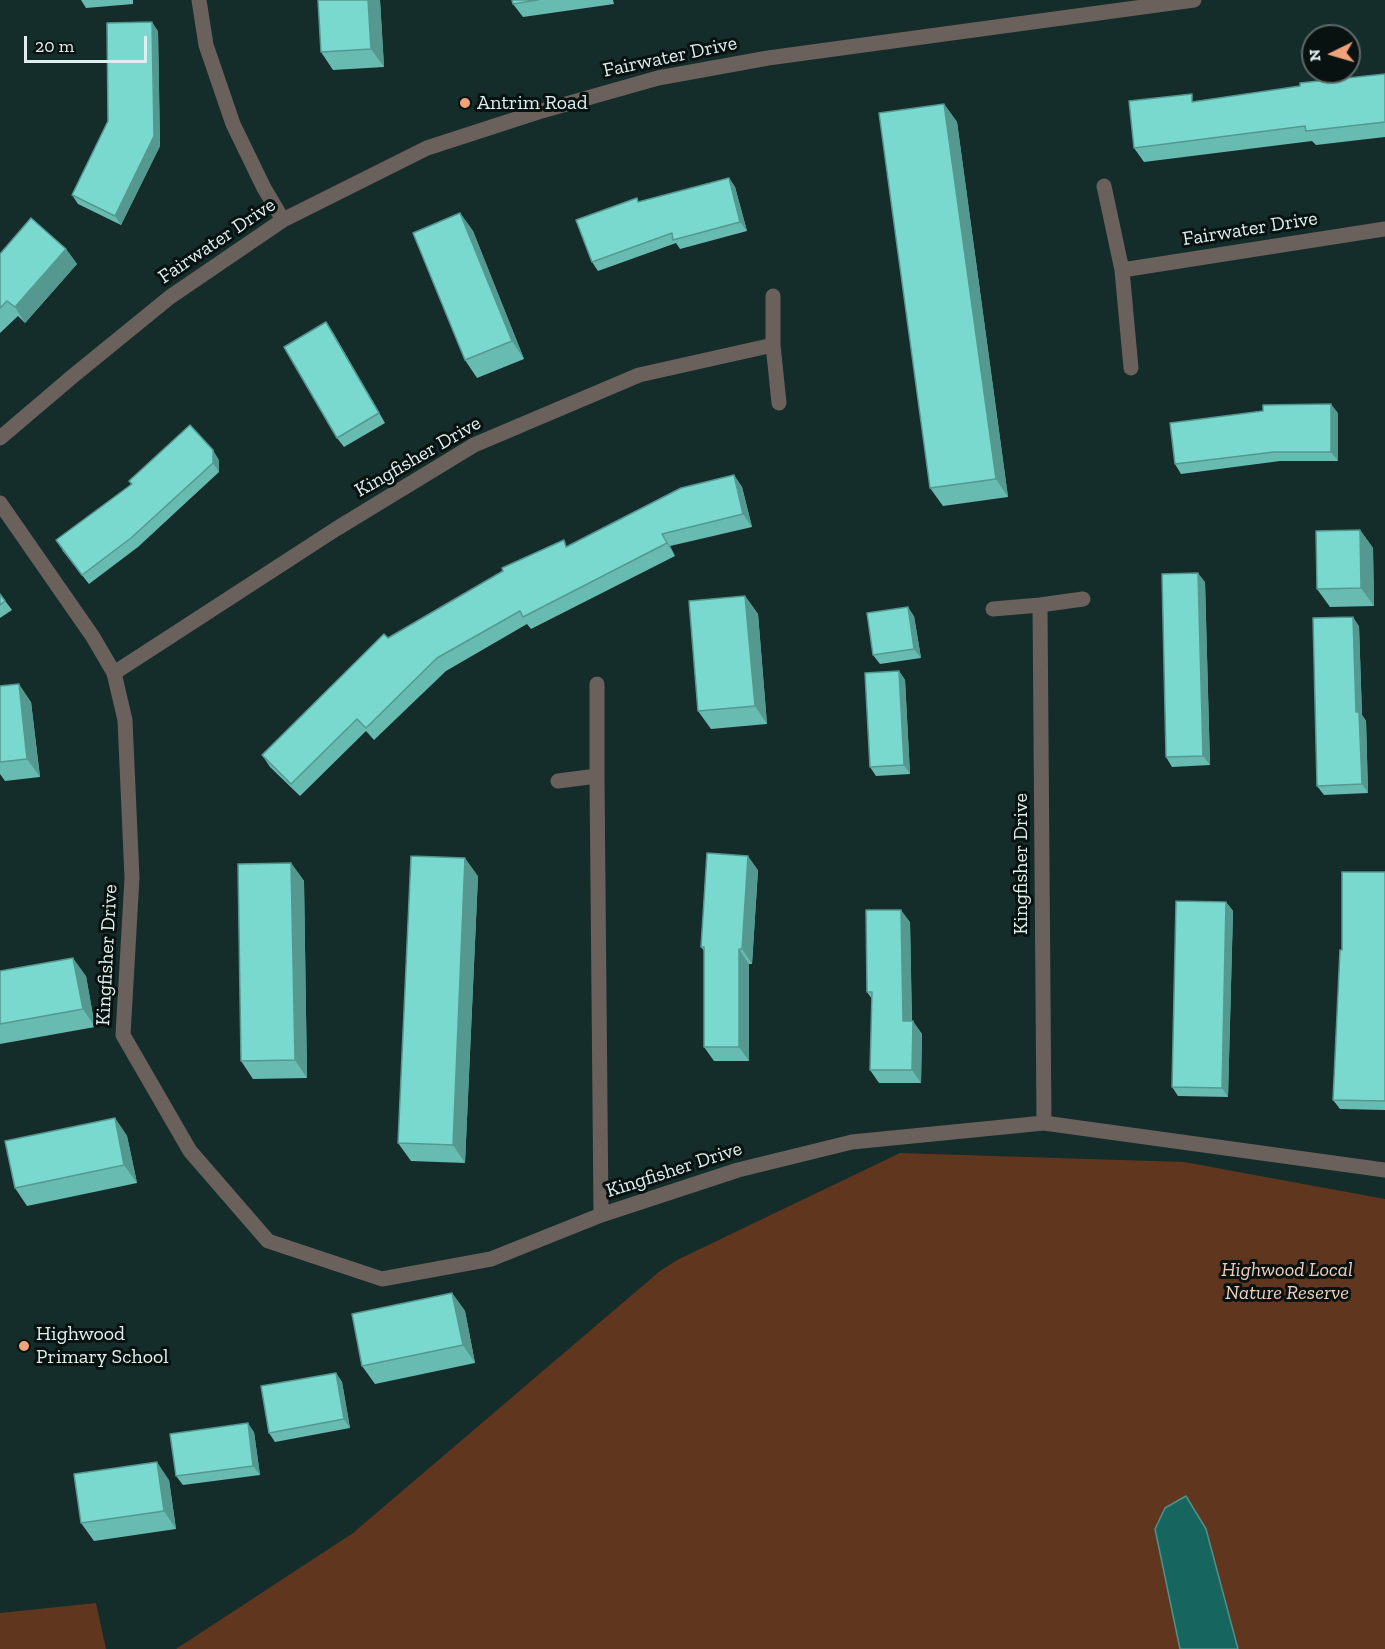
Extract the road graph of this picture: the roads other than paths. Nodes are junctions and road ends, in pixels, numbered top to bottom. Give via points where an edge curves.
1 (199, 0) edge
2 (1194, 0) edge
3 (1104, 186) dead end
4 (283, 220) junction
5 (1385, 229) edge
6 (1122, 270) junction
7 (773, 296) dead end
8 (773, 345) junction
9 (1131, 368) dead end
10 (779, 403) dead end
11 (0, 438) edge
12 (0, 503) edge
13 (1083, 599) dead end
14 (1040, 605) junction
15 (993, 609) dead end
16 (114, 673) junction
17 (597, 684) dead end
18 (597, 776) junction
19 (558, 780) dead end
20 (1044, 1123) junction
21 (1385, 1170) edge
22 (601, 1215) junction

1 - 4 street via 206,45 233,124
2 - 4 street, Fairwater Drive via 768,58 658,78 427,148
3 - 6 street
4 - 11 street, Fairwater Drive via 170,297
5 - 6 street, Fairwater Drive
6 - 9 street
7 - 8 street
8 - 10 street
8 - 16 street, Kingfisher Drive via 639,375 474,445
12 - 16 street, Kingfisher Drive
13 - 14 street
14 - 15 street
14 - 20 street, Kingfisher Drive
16 - 22 street, Kingfisher Drive via 125,720 132,878 123,1035 190,1151 268,1241 382,1279 492,1259
17 - 18 street, Kingfisher Drive
18 - 19 street
18 - 22 street, Kingfisher Drive
20 - 21 street, Kingfisher Drive
20 - 22 street, Kingfisher Drive via 852,1142 738,1170

